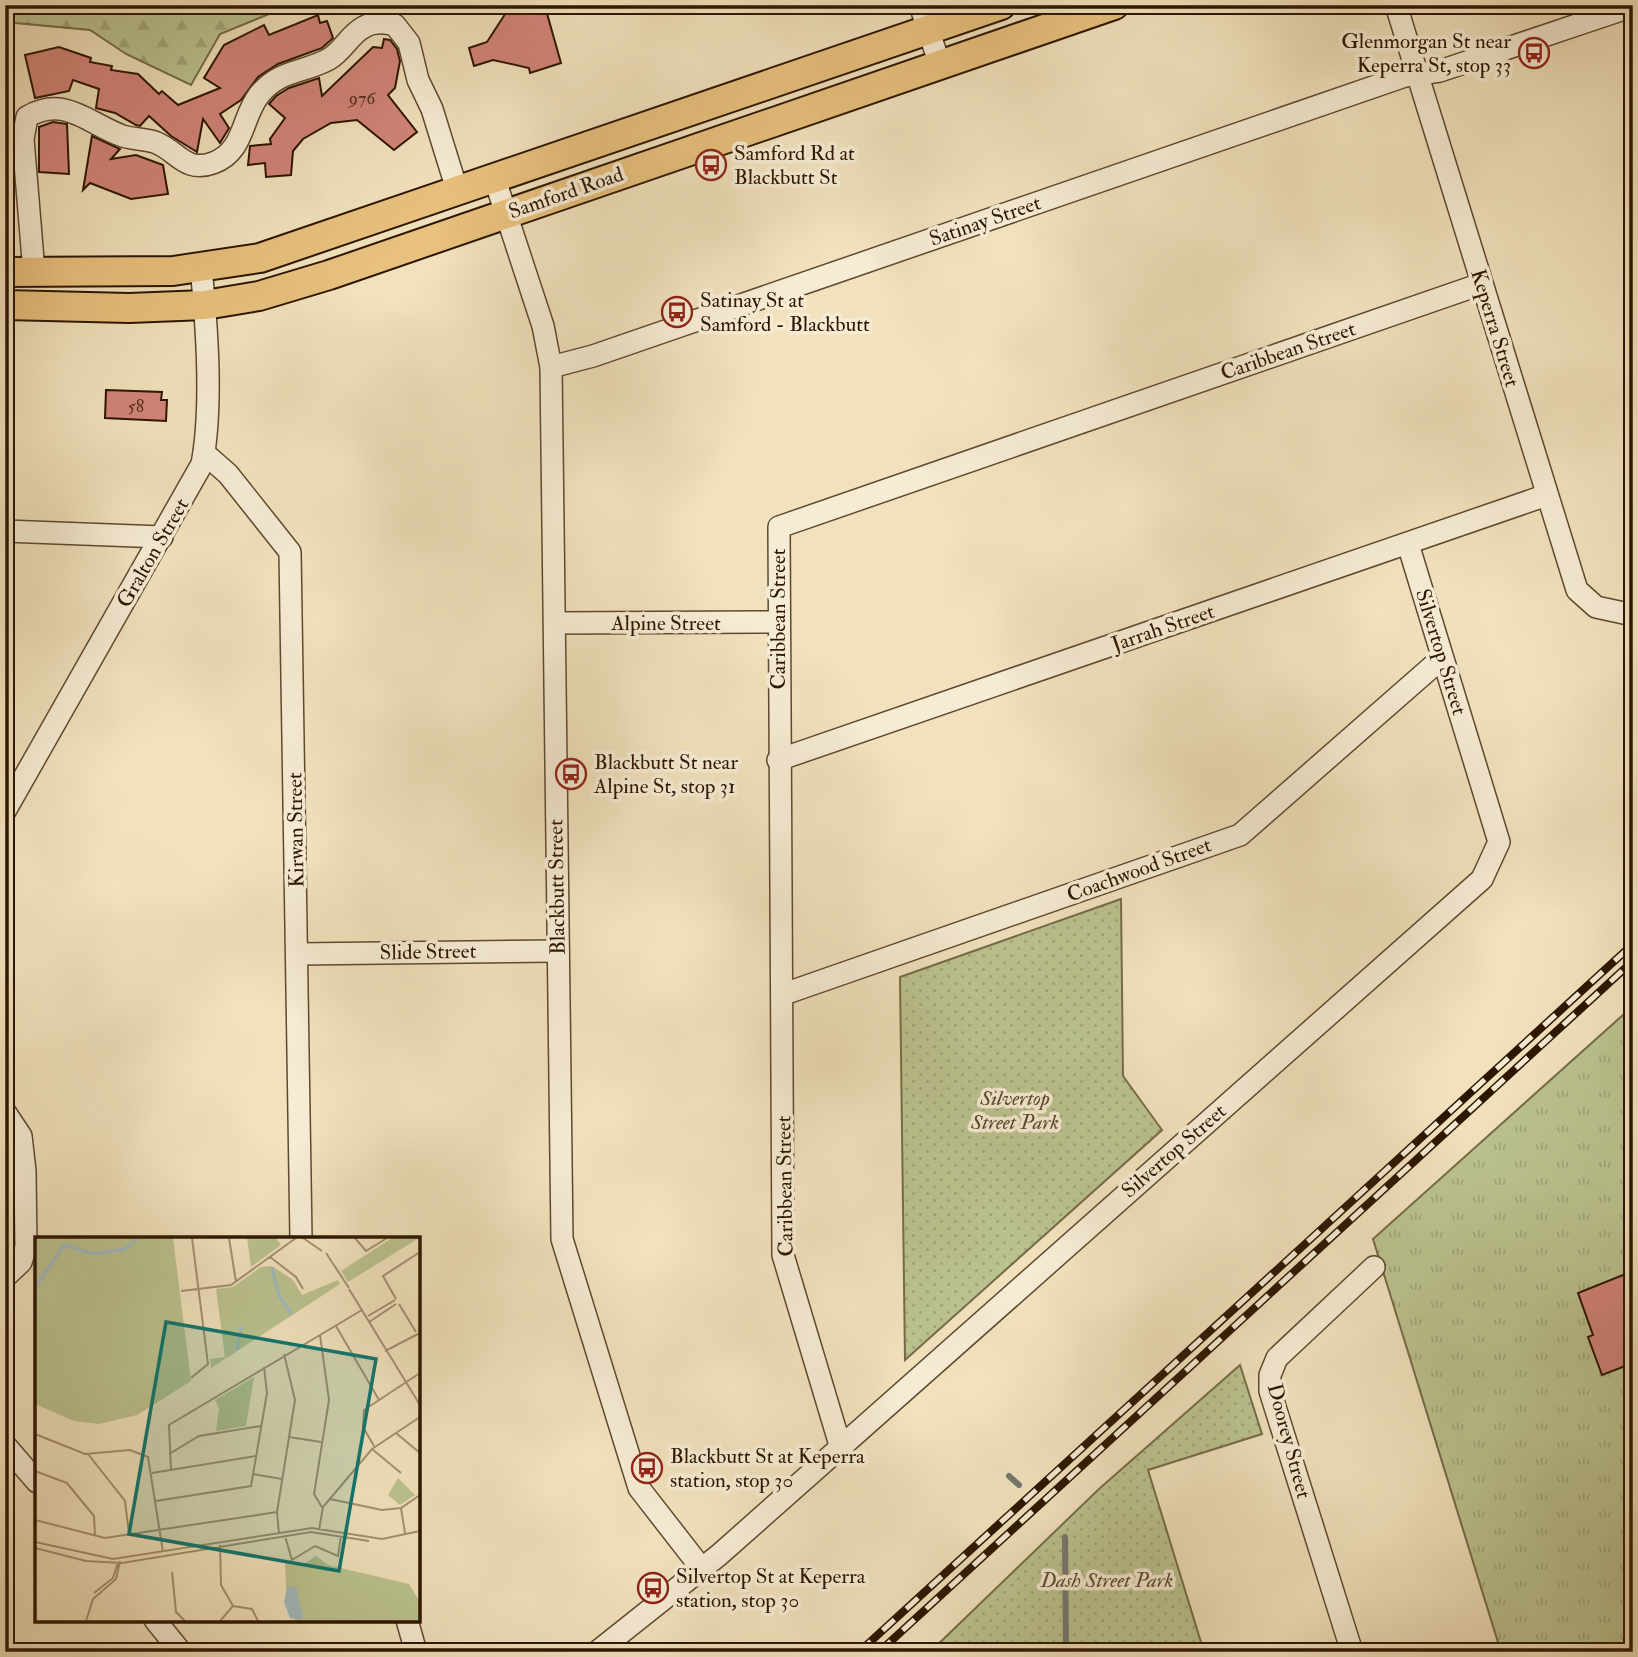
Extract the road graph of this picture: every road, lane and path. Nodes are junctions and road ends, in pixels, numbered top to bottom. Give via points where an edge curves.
1 (1001, 5) edge
2 (1114, 5) edge
3 (1396, 5) edge
4 (1633, 6) edge
5 (924, 18) edge
6 (940, 65) junction
7 (1418, 76) junction
8 (495, 180) junction
9 (458, 193) junction
10 (507, 214) junction
11 (201, 268) junction
12 (5, 272) edge
13 (34, 272) junction
14 (1481, 284) junction
15 (5, 305) edge
16 (205, 305) junction
17 (551, 367) junction
18 (204, 453) junction
19 (1547, 495) junction
20 (5, 531) edge
21 (162, 537) junction
22 (1408, 544) junction
23 (1633, 615) edge
24 (777, 622) junction
25 (555, 623) junction
26 (1443, 658) junction
27 (778, 760) junction
28 (5, 811) edge
29 (558, 951) junction
30 (298, 954) junction
31 (784, 993) junction
32 (5, 1112) edge
33 (302, 1237) edge
34 (1374, 1267) dead end
35 (5, 1277) edge
36 (5, 1445) edge
37 (840, 1445) junction
38 (35, 1480) edge
39 (702, 1569) junction
40 (157, 1622) edge
41 (408, 1622) edge
42 (181, 1652) edge
43 (416, 1652) edge
44 (597, 1652) edge
45 (1352, 1652) edge

1 - 5 main road, Samford Road
2 - 6 main road, Samford Road
3 - 7 street, Keperra Street
4 - 7 street, Satinay Street
5 - 6 street
5 - 8 main road, Samford Road
6 - 10 main road, Samford Road
7 - 14 street, Keperra Street
7 - 17 street, Satinay Street via 1405,76
8 - 9 main road, Samford Road
8 - 10 street, Blackbutt Street
9 - 11 main road, Samford Road via 279,253
9 - 13 street via 409,43 395,25 373,23 362,27 328,60 292,71 266,89 234,148 203,166 183,162 157,143 117,134 75,111 53,108 27,117 23,139
10 - 16 main road, Samford Road via 289,287
10 - 17 street, Blackbutt Street via 543,326
11 - 13 main road, Samford Road
11 - 16 street, Gralton Street
12 - 13 main road, Samford Road
14 - 19 street, Keperra Street
14 - 24 street, Caribbean Street via 779,527
15 - 16 main road, Samford Road
16 - 18 street, Gralton Street
17 - 25 street, Blackbutt Street
18 - 21 street, Gralton Street via 198,473
18 - 30 street, Kirwan Street via 228,474 290,552
19 - 22 street, Jarrah Street
19 - 23 street, Keperra Street via 1577,590 1596,607
20 - 21 street
21 - 28 street, Gralton Street
22 - 26 street, Silvertop Street
22 - 27 street, Jarrah Street
24 - 25 street, Alpine Street
24 - 27 street, Caribbean Street
25 - 29 street, Blackbutt Street
26 - 31 street, Coachwood Street via 1240,835
26 - 37 street, Silvertop Street via 1499,842 1482,879
27 - 31 street, Caribbean Street
29 - 30 street, Slide Street
29 - 39 street, Blackbutt Street via 562,1239 639,1488
30 - 33 street, Kirwan Street
31 - 37 street, Caribbean Street via 783,1255
32 - 35 street via 21,1136 26,1247 21,1262
34 - 45 street, Doorey Street via 1277,1358 1270,1376 1270,1391
36 - 38 street
37 - 39 street, Silvertop Street
39 - 44 street, Silvertop Street
40 - 42 street
41 - 43 street

